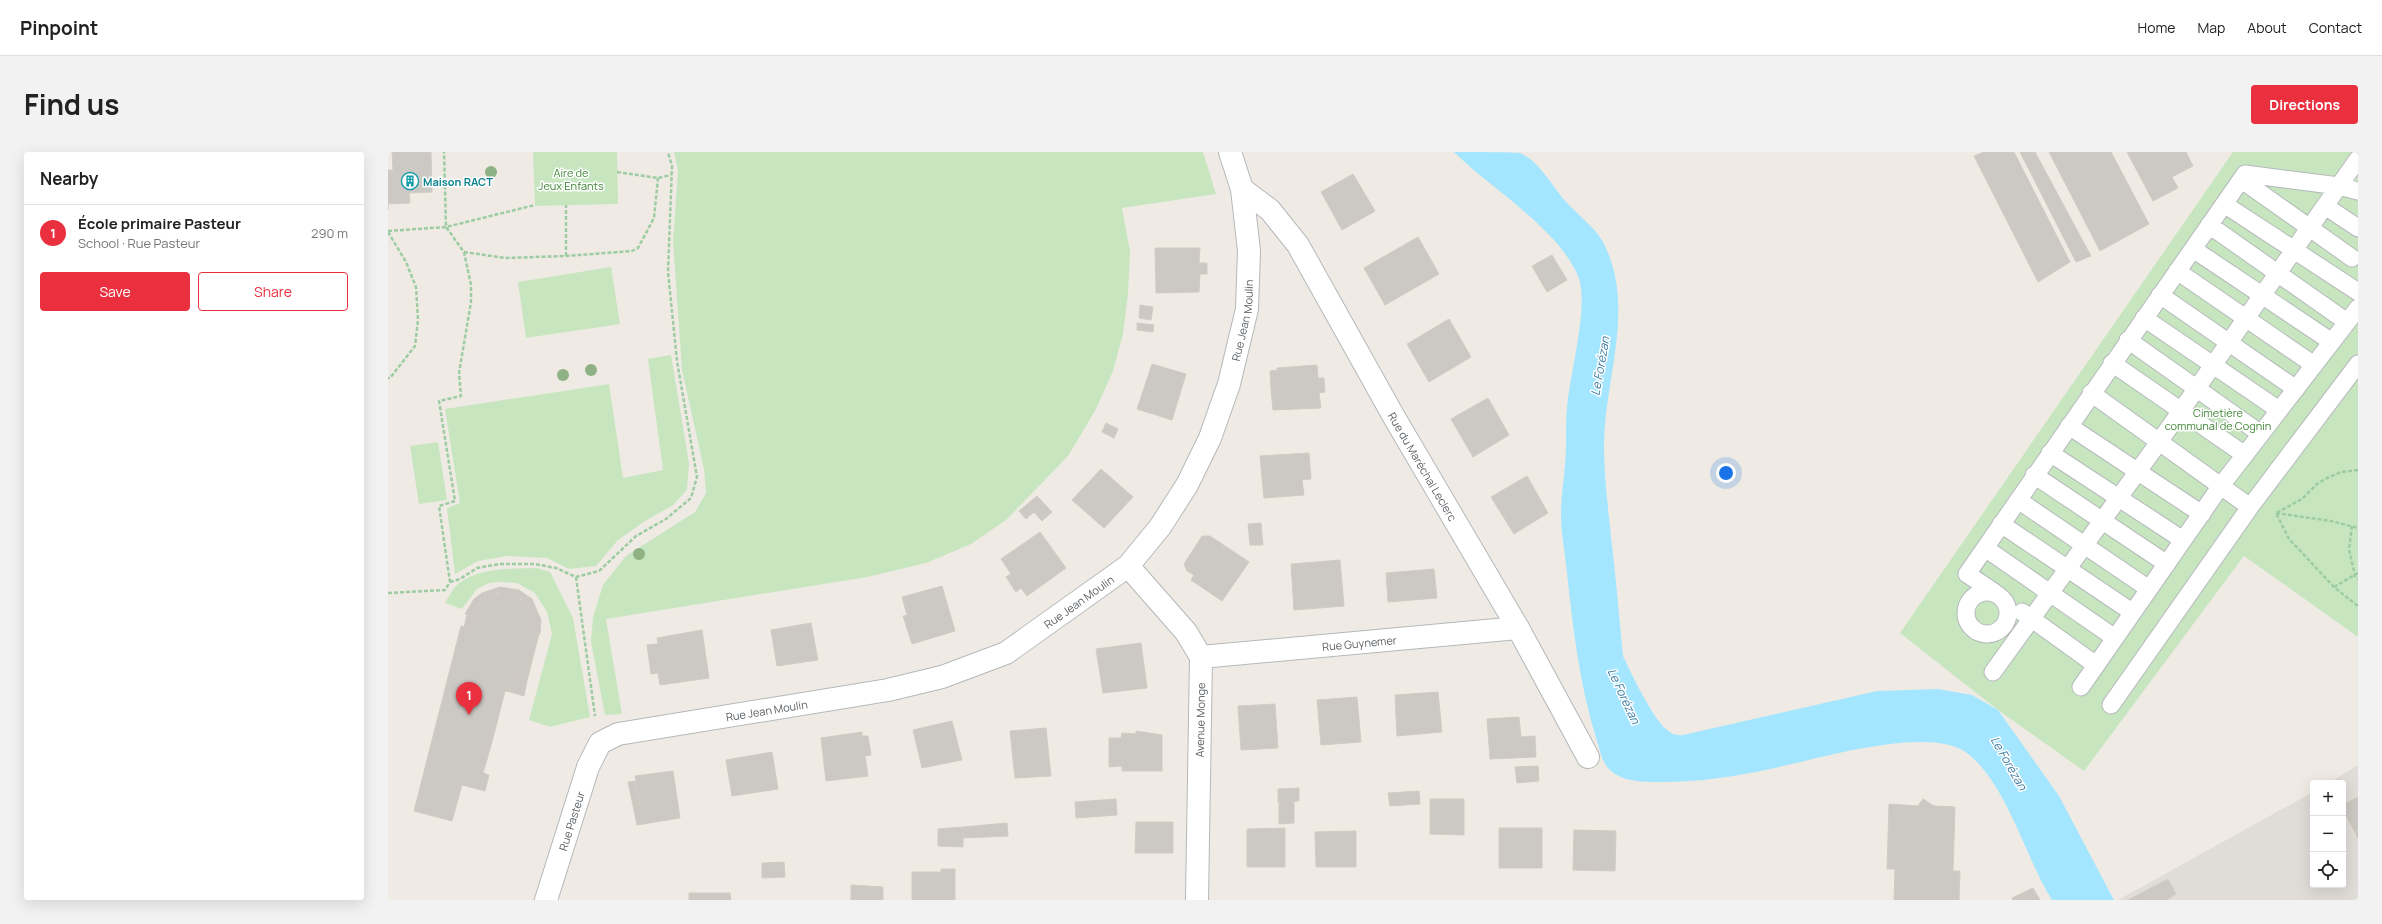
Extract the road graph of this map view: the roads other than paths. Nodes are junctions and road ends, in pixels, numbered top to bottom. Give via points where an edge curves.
1 (1230, 152) edge
2 (2358, 159) edge
3 (2242, 180) junction
4 (2339, 186) junction
5 (1242, 189) junction
6 (2358, 191) edge
7 (2224, 204) junction
8 (2325, 206) junction
9 (2209, 225) junction
10 (2309, 228) junction
11 (2358, 228) edge
12 (2193, 249) junction
13 (2294, 250) junction
14 (2355, 254) edge
15 (2177, 271) junction
16 (2278, 273) junction
17 (2338, 278) junction
18 (2358, 292) edge
19 (2160, 295) junction
20 (2262, 295) junction
21 (2358, 308) edge
22 (2144, 318) junction
23 (2246, 319) junction
24 (2348, 322) junction
25 (2128, 340) junction
26 (2229, 342) junction
27 (2332, 342) junction
28 (2112, 363) junction
29 (2358, 364) edge
30 (2213, 365) junction
31 (2314, 365) junction
32 (2196, 389) junction
33 (2296, 389) junction
34 (2091, 393) junction
35 (2181, 410) junction
36 (2279, 410) junction
37 (2068, 426) junction
38 (2260, 434) junction
39 (2159, 442) junction
40 (2050, 453) junction
41 (2245, 455) junction
42 (2137, 471) junction
43 (2034, 475) junction
44 (2220, 487) junction
45 (2119, 498) junction
46 (2018, 500) junction
47 (2250, 507) junction
48 (2202, 514) junction
49 (2102, 520) junction
50 (2001, 524) junction
51 (2183, 540) junction
52 (2084, 545) junction
53 (1985, 548) junction
54 (2167, 564) junction
55 (1128, 566) junction
56 (2068, 568) junction
57 (2149, 590) junction
58 (2050, 593) junction
59 (2132, 612) junction
60 (2031, 619) junction
61 (1518, 628) junction
62 (2115, 638) junction
63 (1200, 656) junction
64 (2096, 665) junction
65 (1993, 672) dead end
66 (2081, 687) dead end
67 (2111, 706) dead end
68 (600, 743) joint
69 (1588, 757) dead end
70 (546, 900) edge
71 (1197, 900) edge

1 - 5 street, Rue Jean Moulin
2 - 4 lane
3 - 4 lane via 2245,174
3 - 7 lane
3 - 10 lane
4 - 6 lane
4 - 8 lane
5 - 55 street, Rue Jean Moulin via 1249,251 1247,309 1229,384 1210,438 1187,486 1160,527
5 - 61 street, Rue du Maréchal Leclerc via 1270,210 1298,245 1398,424
7 - 9 lane
7 - 13 lane
8 - 10 lane
8 - 11 lane
9 - 12 lane
9 - 16 lane
10 - 13 lane
10 - 14 lane
12 - 15 lane
12 - 20 lane
13 - 16 lane
13 - 17 lane
14 - 17 lane
15 - 19 lane
15 - 23 lane
16 - 20 lane
16 - 24 lane
17 - 18 lane
19 - 22 lane
19 - 26 lane
20 - 23 lane
20 - 27 lane
21 - 24 lane
22 - 25 lane
22 - 30 lane
23 - 26 lane
23 - 31 lane
24 - 27 lane
25 - 28 lane
25 - 32 lane
26 - 30 lane
26 - 33 lane
27 - 31 lane
28 - 34 lane
28 - 35 lane
29 - 47 lane
30 - 32 lane
30 - 36 lane
31 - 33 lane
32 - 35 lane
32 - 38 lane
33 - 36 lane
34 - 37 lane
34 - 39 lane
35 - 39 lane
35 - 41 lane
36 - 38 lane
37 - 40 lane
37 - 42 lane
38 - 41 lane
39 - 42 lane
39 - 44 lane
40 - 43 lane
40 - 45 lane
41 - 44 lane
42 - 45 lane
42 - 48 lane
43 - 46 lane
43 - 49 lane
44 - 47 lane
44 - 48 lane
45 - 49 lane
45 - 51 lane
46 - 50 lane
46 - 52 lane
47 - 67 lane
48 - 51 lane
49 - 52 lane
49 - 54 lane
50 - 53 lane
50 - 56 lane
51 - 54 lane
52 - 56 lane
52 - 57 lane
53 - 58 lane
53 - 60 lane via 1967,574
54 - 57 lane
55 - 63 street via 1186,632
55 - 68 street, Rue Jean Moulin via 1006,653 942,677 888,690 618,734
56 - 58 lane
56 - 59 lane
57 - 59 lane
58 - 60 lane
58 - 62 lane
59 - 62 lane
60 - 64 lane
60 - 65 lane
61 - 63 street, Rue Guynemer
61 - 69 street, Rue du Maréchal Leclerc
62 - 64 lane
63 - 71 street, Avenue Monge
64 - 66 lane
68 - 70 street, Rue Pasteur via 588,766

